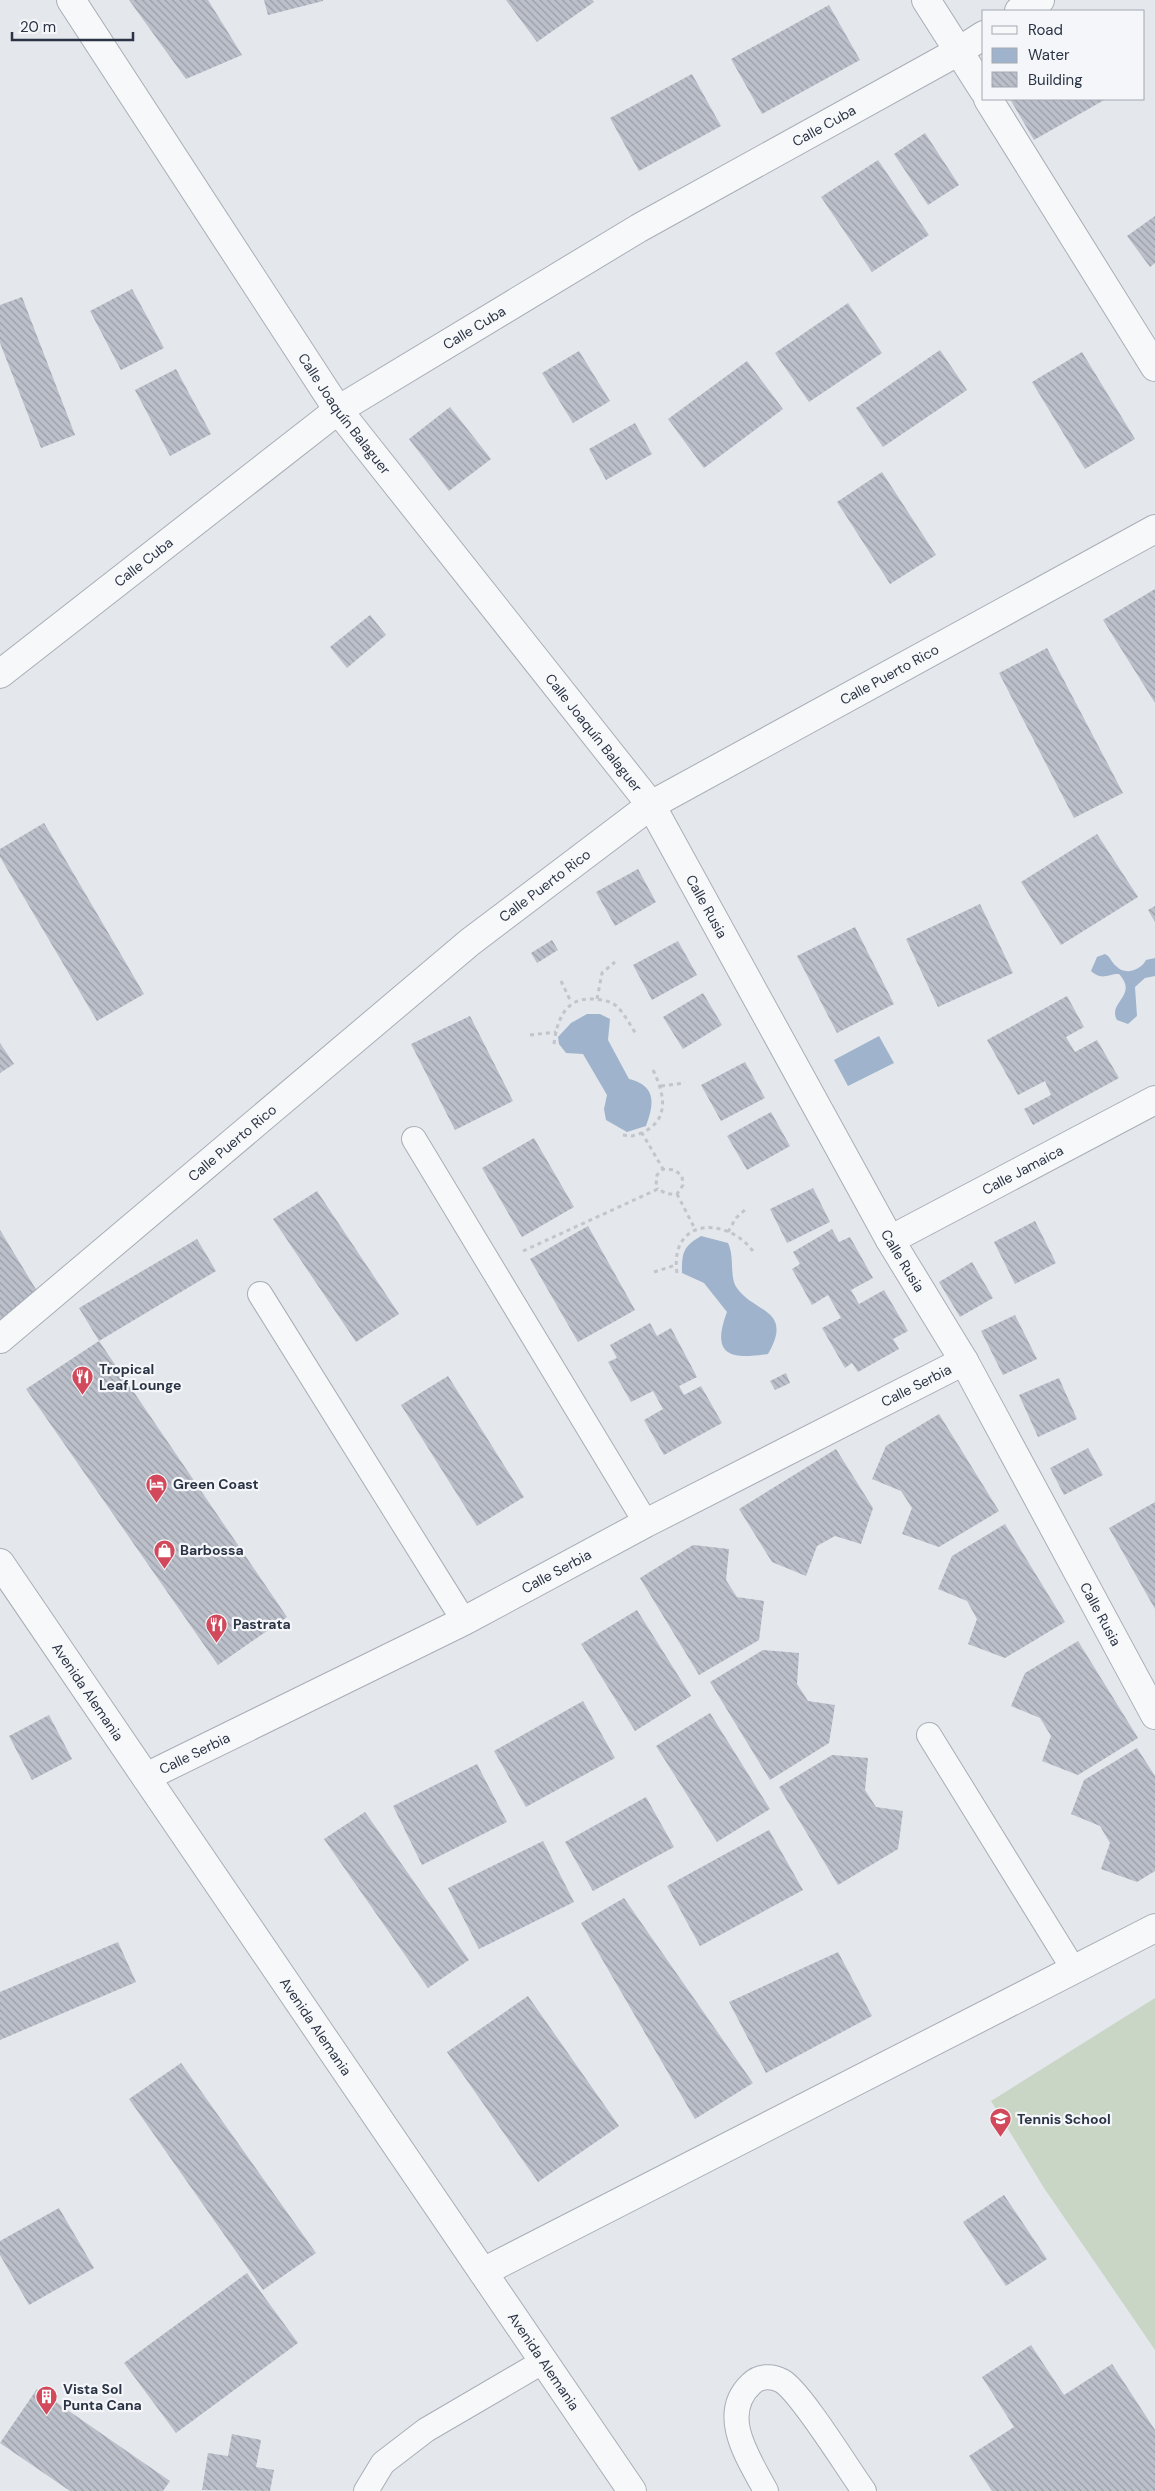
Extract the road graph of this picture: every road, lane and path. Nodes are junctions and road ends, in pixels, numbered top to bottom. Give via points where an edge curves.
1 (71, 0) edge
2 (926, 0) edge
3 (1040, 0) edge
4 (1021, 10) edge
5 (982, 36) edge
6 (959, 51) junction
7 (982, 88) edge
8 (989, 100) edge
9 (1155, 367) edge
10 (338, 410) junction
11 (1155, 529) edge
12 (0, 674) edge
13 (651, 805) junction
14 (615, 962) dead end
15 (561, 981) dead end
16 (597, 999) junction
17 (571, 1002) junction
18 (556, 1032) junction
19 (636, 1034) dead end
20 (530, 1035) dead end
21 (554, 1044) dead end
22 (653, 1070) dead end
23 (685, 1083) dead end
24 (661, 1086) junction
25 (1155, 1100) edge
26 (642, 1133) junction
27 (622, 1135) dead end
28 (414, 1139) dead end
29 (663, 1169) junction
30 (658, 1188) junction
31 (677, 1194) junction
32 (747, 1208) dead end
33 (696, 1229) junction
34 (728, 1232) junction
35 (890, 1240) junction
36 (523, 1251) dead end
37 (755, 1254) dead end
38 (676, 1264) junction
39 (654, 1272) dead end
40 (677, 1273) dead end
41 (260, 1294) dead end
42 (0, 1339) edge
43 (964, 1361) junction
44 (646, 1523) junction
45 (0, 1563) edge
46 (464, 1621) junction
47 (1155, 1715) edge
48 (930, 1735) dead end
49 (146, 1777) junction
50 (1155, 1928) edge
51 (1074, 1970) junction
52 (483, 2272) junction
53 (544, 2362) junction
54 (366, 2491) edge
55 (632, 2491) edge
56 (766, 2491) edge
57 (864, 2491) edge

1 - 10 street, Calle Joaquín Balaguer
2 - 6 street
3 - 4 street
5 - 6 street, Calle Cuba
6 - 7 street
6 - 10 street, Calle Cuba via 639,228
8 - 9 street
10 - 12 street, Calle Cuba
10 - 13 street, Calle Joaquín Balaguer
11 - 13 street, Calle Puerto Rico
13 - 35 street, Calle Rusia
13 - 42 street, Calle Puerto Rico via 470,942
14 - 16 path via 602,973
15 - 17 path
16 - 17 path
16 - 19 path via 614,1004
17 - 18 path via 557,1023
18 - 20 path
18 - 21 path
22 - 24 path
23 - 24 path
24 - 26 path via 664,1104 661,1114 654,1125
25 - 35 street, Calle Jamaica
26 - 27 path
26 - 29 path
28 - 44 lane
29 - 30 path via 657,1175
29 - 31 path via 675,1170 682,1176 683,1186
30 - 31 path via 667,1194
30 - 36 path
31 - 33 path
32 - 34 path
33 - 34 path via 711,1227
33 - 38 path via 683,1239 676,1252
34 - 37 path via 751,1247
35 - 43 street, Calle Rusia
38 - 39 path
38 - 40 path
41 - 46 lane
43 - 44 street, Calle Serbia
43 - 47 street, Calle Rusia
44 - 46 street, Calle Serbia
45 - 49 street, Avenida Alemania
46 - 49 street, Calle Serbia
48 - 51 lane
49 - 52 street, Avenida Alemania
50 - 51 street
51 - 52 street
52 - 53 street, Avenida Alemania
53 - 54 lane via 426,2430 383,2463
53 - 55 street, Avenida Alemania
56 - 57 lane via 739,2441 736,2418 738,2402 749,2385 756,2378 772,2377 783,2381 797,2395

